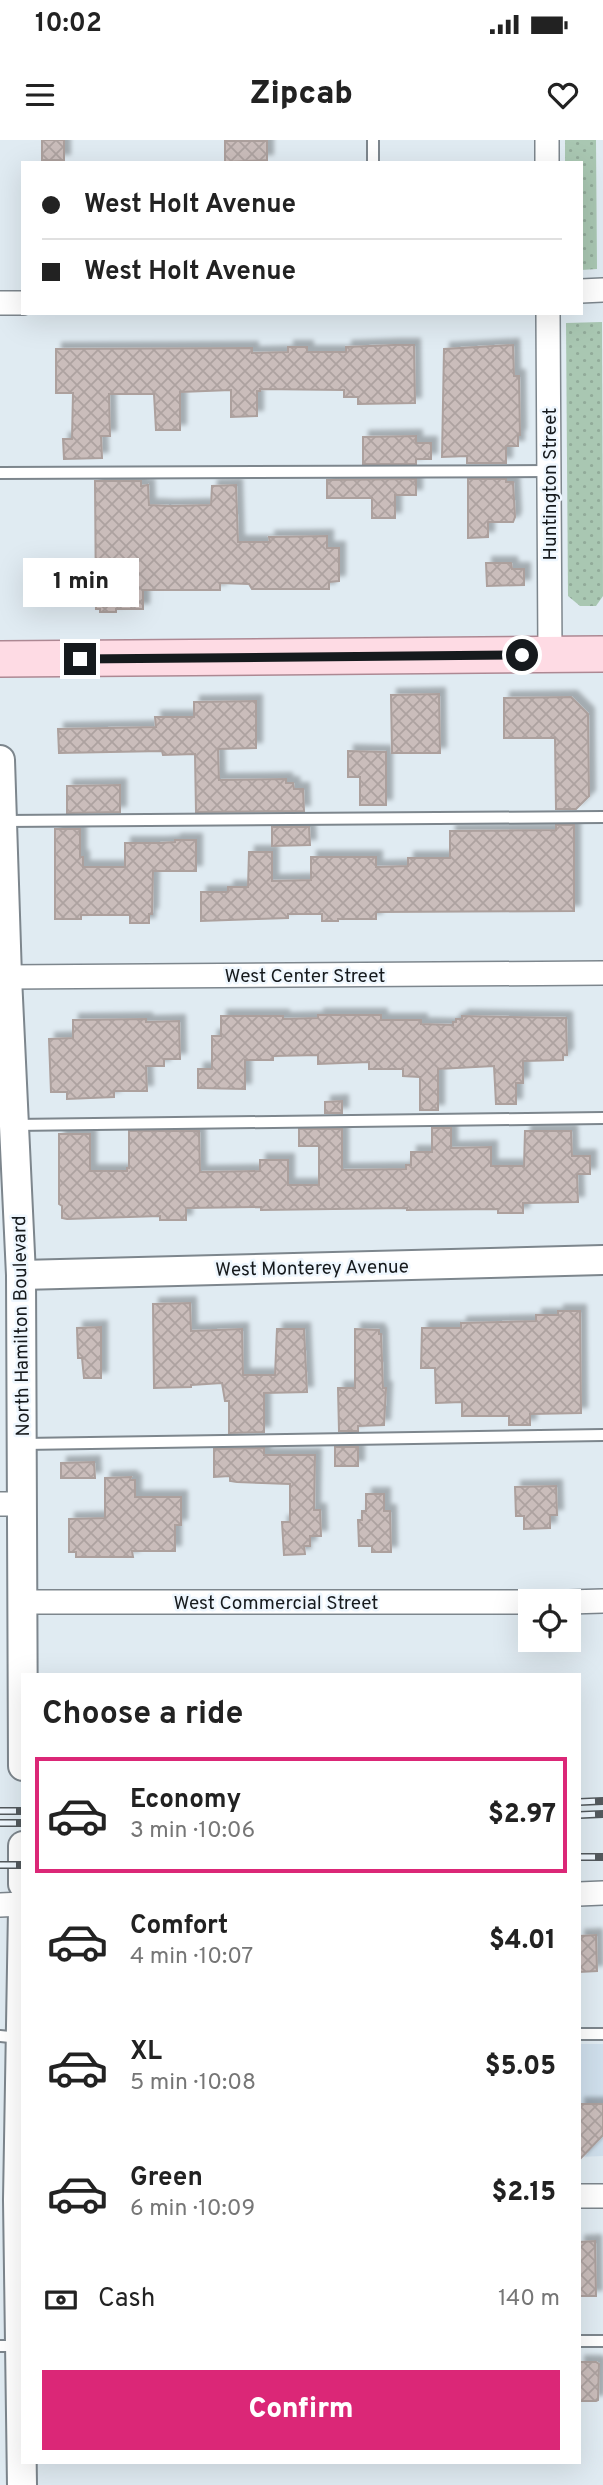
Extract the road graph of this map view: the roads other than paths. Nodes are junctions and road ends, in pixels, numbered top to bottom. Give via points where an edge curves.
1 (373, 140) edge
2 (547, 140) edge
3 (373, 161) edge
4 (547, 161) edge
5 (603, 290) edge
6 (583, 291) edge
7 (0, 303) edge
8 (21, 303) edge
9 (548, 315) edge
10 (549, 471) junction
11 (0, 473) edge
12 (550, 654) junction
13 (603, 654) edge
14 (0, 659) edge
15 (0, 760) edge
16 (603, 817) edge
17 (2, 821) junction
18 (603, 973) edge
19 (7, 976) junction
20 (603, 1118) edge
21 (14, 1125) junction
22 (9, 1216) edge
23 (603, 1260) edge
24 (21, 1275) junction
25 (603, 1435) edge
26 (21, 1444) junction
27 (11, 1504) edge
28 (603, 1601) edge
29 (22, 1602) junction
30 (518, 1602) edge
31 (581, 1602) edge
32 (22, 1673) edge
33 (581, 1894) edge
34 (603, 1894) edge
35 (0, 1905) edge
36 (21, 1907) edge
37 (21, 1940) edge
38 (581, 2034) edge
39 (603, 2034) edge
40 (15, 2037) edge
41 (581, 2196) edge
42 (603, 2196) edge
43 (14, 2200) edge
44 (581, 2341) edge
45 (603, 2341) edge
46 (14, 2346) edge
47 (22, 2485) edge

1 - 3 lane
2 - 4 street
5 - 6 street
7 - 8 street
9 - 10 street, Huntington Street
10 - 11 lane
10 - 12 street, Huntington Street
12 - 13 main road
12 - 14 main road
15 - 17 street, North Hamilton Boulevard
16 - 17 lane
17 - 19 street, North Hamilton Boulevard
18 - 19 street, West Center Street
19 - 21 street, North Hamilton Boulevard
20 - 21 lane
21 - 22 street, North Hamilton Boulevard
22 - 24 street, North Hamilton Boulevard
23 - 24 street, West Monterey Avenue
24 - 26 street, North Hamilton Boulevard
25 - 26 lane
26 - 27 street, North Hamilton Boulevard
27 - 29 street, North Hamilton Boulevard
28 - 31 street
29 - 30 street, West Commercial Street
29 - 32 street, North Hamilton Boulevard
33 - 34 street
35 - 36 street
37 - 40 street
38 - 39 lane
40 - 43 street
41 - 42 street
43 - 46 street
44 - 45 lane
46 - 47 street

